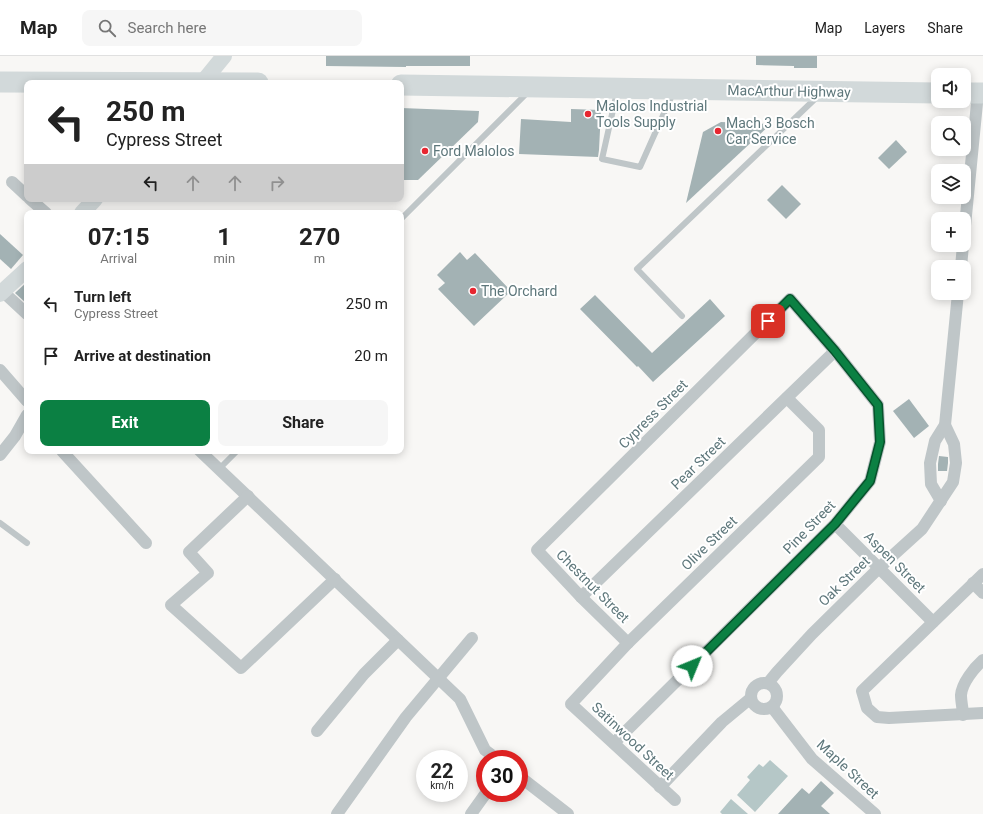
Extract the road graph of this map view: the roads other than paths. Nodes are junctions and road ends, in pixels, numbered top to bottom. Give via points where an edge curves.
1 (224, 56) edge
2 (204, 80) edge
3 (0, 82) edge
4 (24, 82) edge
5 (404, 85) edge
6 (533, 88) junction
7 (618, 89) junction
8 (674, 89) junction
9 (823, 91) junction
10 (931, 93) edge
11 (975, 93) edge
12 (12, 182) dead end
13 (24, 193) edge
14 (33, 202) edge
15 (92, 202) edge
16 (43, 210) edge
17 (85, 210) edge
18 (966, 212) edge
19 (404, 216) edge
20 (24, 272) edge
21 (1, 292) edge
22 (790, 299) joint
23 (957, 300) edge
24 (24, 311) edge
25 (682, 316) dead end
26 (835, 351) junction
27 (0, 370) edge
28 (24, 398) edge
29 (787, 398) junction
30 (24, 420) edge
31 (945, 425) junction
32 (65, 454) edge
33 (203, 454) edge
34 (234, 454) edge
35 (0, 455) edge
36 (219, 469) junction
37 (248, 496) junction
38 (941, 501) junction
39 (0, 523) edge
40 (835, 524) junction
41 (27, 543) dead end
42 (146, 543) dead end
43 (537, 550) joint
44 (879, 568) junction
45 (983, 574) edge
46 (335, 579) junction
47 (973, 583) junction
48 (983, 593) edge
49 (581, 597) junction
50 (933, 622) junction
51 (472, 638) dead end
52 (398, 640) junction
53 (628, 643) junction
54 (983, 660) edge
55 (438, 678) junction
56 (768, 683) junction
57 (752, 698) junction
58 (571, 704) joint
59 (772, 707) junction
60 (983, 713) edge
61 (963, 715) junction
62 (318, 731) dead end
63 (614, 743) junction
64 (485, 750) edge
65 (528, 783) edge
66 (660, 787) junction
67 (675, 800) dead end
68 (480, 802) edge
69 (337, 814) edge
70 (471, 814) edge
71 (568, 814) edge
72 (875, 814) edge

1 - 2 street
3 - 4 highway
5 - 6 highway, MacArthur Highway
6 - 7 highway, MacArthur Highway
6 - 19 lane
7 - 8 highway, MacArthur Highway
7 - 8 lane via 602,159 640,167
8 - 9 highway, MacArthur Highway
9 - 10 highway, MacArthur Highway
9 - 25 lane via 637,269
11 - 18 street
12 - 13 street
14 - 16 street
15 - 17 street
20 - 21 street
21 - 24 street
22 - 26 street, Pine Street
22 - 43 street, Cypress Street
23 - 31 street
26 - 29 street, Pear Street
26 - 40 street, Pine Street via 878,405 880,442 870,481
27 - 28 street
29 - 49 street, Pear Street
29 - 53 street, Olive Street via 819,430 819,457
30 - 35 street
31 - 38 street, Oak Street via 954,444 956,463 953,482
31 - 38 street via 935,441 930,463 931,484
32 - 42 street
33 - 36 street
34 - 36 lane
36 - 37 street
37 - 46 street
37 - 46 street via 189,552 208,573 171,605 241,668
38 - 44 street, Oak Street via 922,529
39 - 41 lane
40 - 44 street, Aspen Street
40 - 63 street, Pine Street
43 - 49 street, Chestnut Street
44 - 50 street, Aspen Street
44 - 56 street, Oak Street via 812,634
45 - 47 street
46 - 52 street
47 - 48 street
47 - 50 street
49 - 53 street, Chestnut Street
50 - 61 street via 862,691 866,708 877,717 889,718
51 - 55 street
52 - 55 street
52 - 62 street via 364,674
53 - 58 street, Olive Street
54 - 61 street via 966,680 961,694
55 - 64 street via 460,699
55 - 69 street via 406,717
56 - 57 street via 755,686
56 - 59 street via 773,685 778,694
57 - 59 street via 759,708
57 - 66 street via 722,722
58 - 63 street, Satinwood Street
59 - 72 street, Maple Street via 812,758
60 - 61 street
63 - 66 street, Satinwood Street
65 - 71 street
66 - 67 street, Satinwood Street
68 - 70 street

